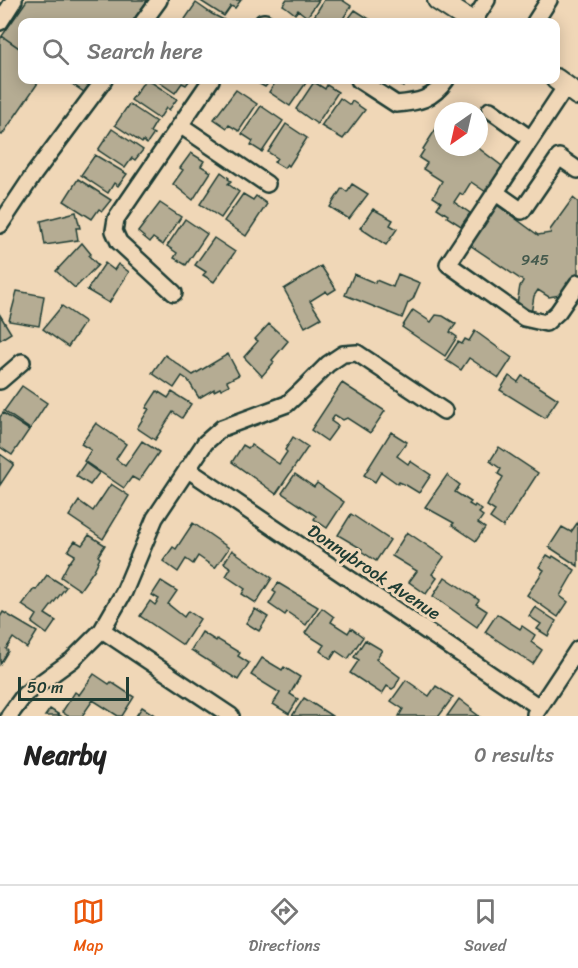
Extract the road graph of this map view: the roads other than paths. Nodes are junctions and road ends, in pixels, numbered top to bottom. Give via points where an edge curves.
1 (14, 0) edge
2 (159, 0) edge
3 (438, 0) edge
4 (487, 0) edge
5 (542, 3) edge
6 (146, 18) edge
7 (466, 18) edge
8 (475, 18) edge
9 (536, 18) edge
10 (0, 22) edge
11 (101, 84) edge
12 (208, 84) edge
13 (365, 84) edge
14 (443, 84) edge
15 (566, 87) edge
16 (490, 110) dead end
17 (180, 125) junction
18 (531, 139) junction
19 (578, 170) edge
20 (267, 184) dead end
21 (495, 192) junction
22 (0, 225) edge
23 (578, 283) edge
24 (174, 292) dead end
25 (22, 362) dead end
26 (0, 381) edge
27 (444, 411) dead end
28 (187, 469) junction
29 (102, 630) junction
30 (578, 649) edge
31 (536, 712) edge
32 (9, 716) edge
33 (231, 716) edge

1 - 10 street
2 - 6 street
3 - 7 main road
4 - 8 street
5 - 9 street
11 - 22 street
12 - 17 street
13 - 14 street via 396,104 420,102
15 - 18 street
16 - 18 street
17 - 20 street
17 - 24 street via 116,219 114,231 119,242
18 - 21 street
19 - 21 street via 559,157 522,211
21 - 23 street via 448,264 524,318 546,323
25 - 26 street
27 - 28 street via 357,353 343,354 287,404 222,428 205,442
28 - 29 street via 155,519 124,592
28 - 31 street, Donnybrook Avenue
29 - 32 street via 72,660 25,694
29 - 33 street
30 - 31 street

